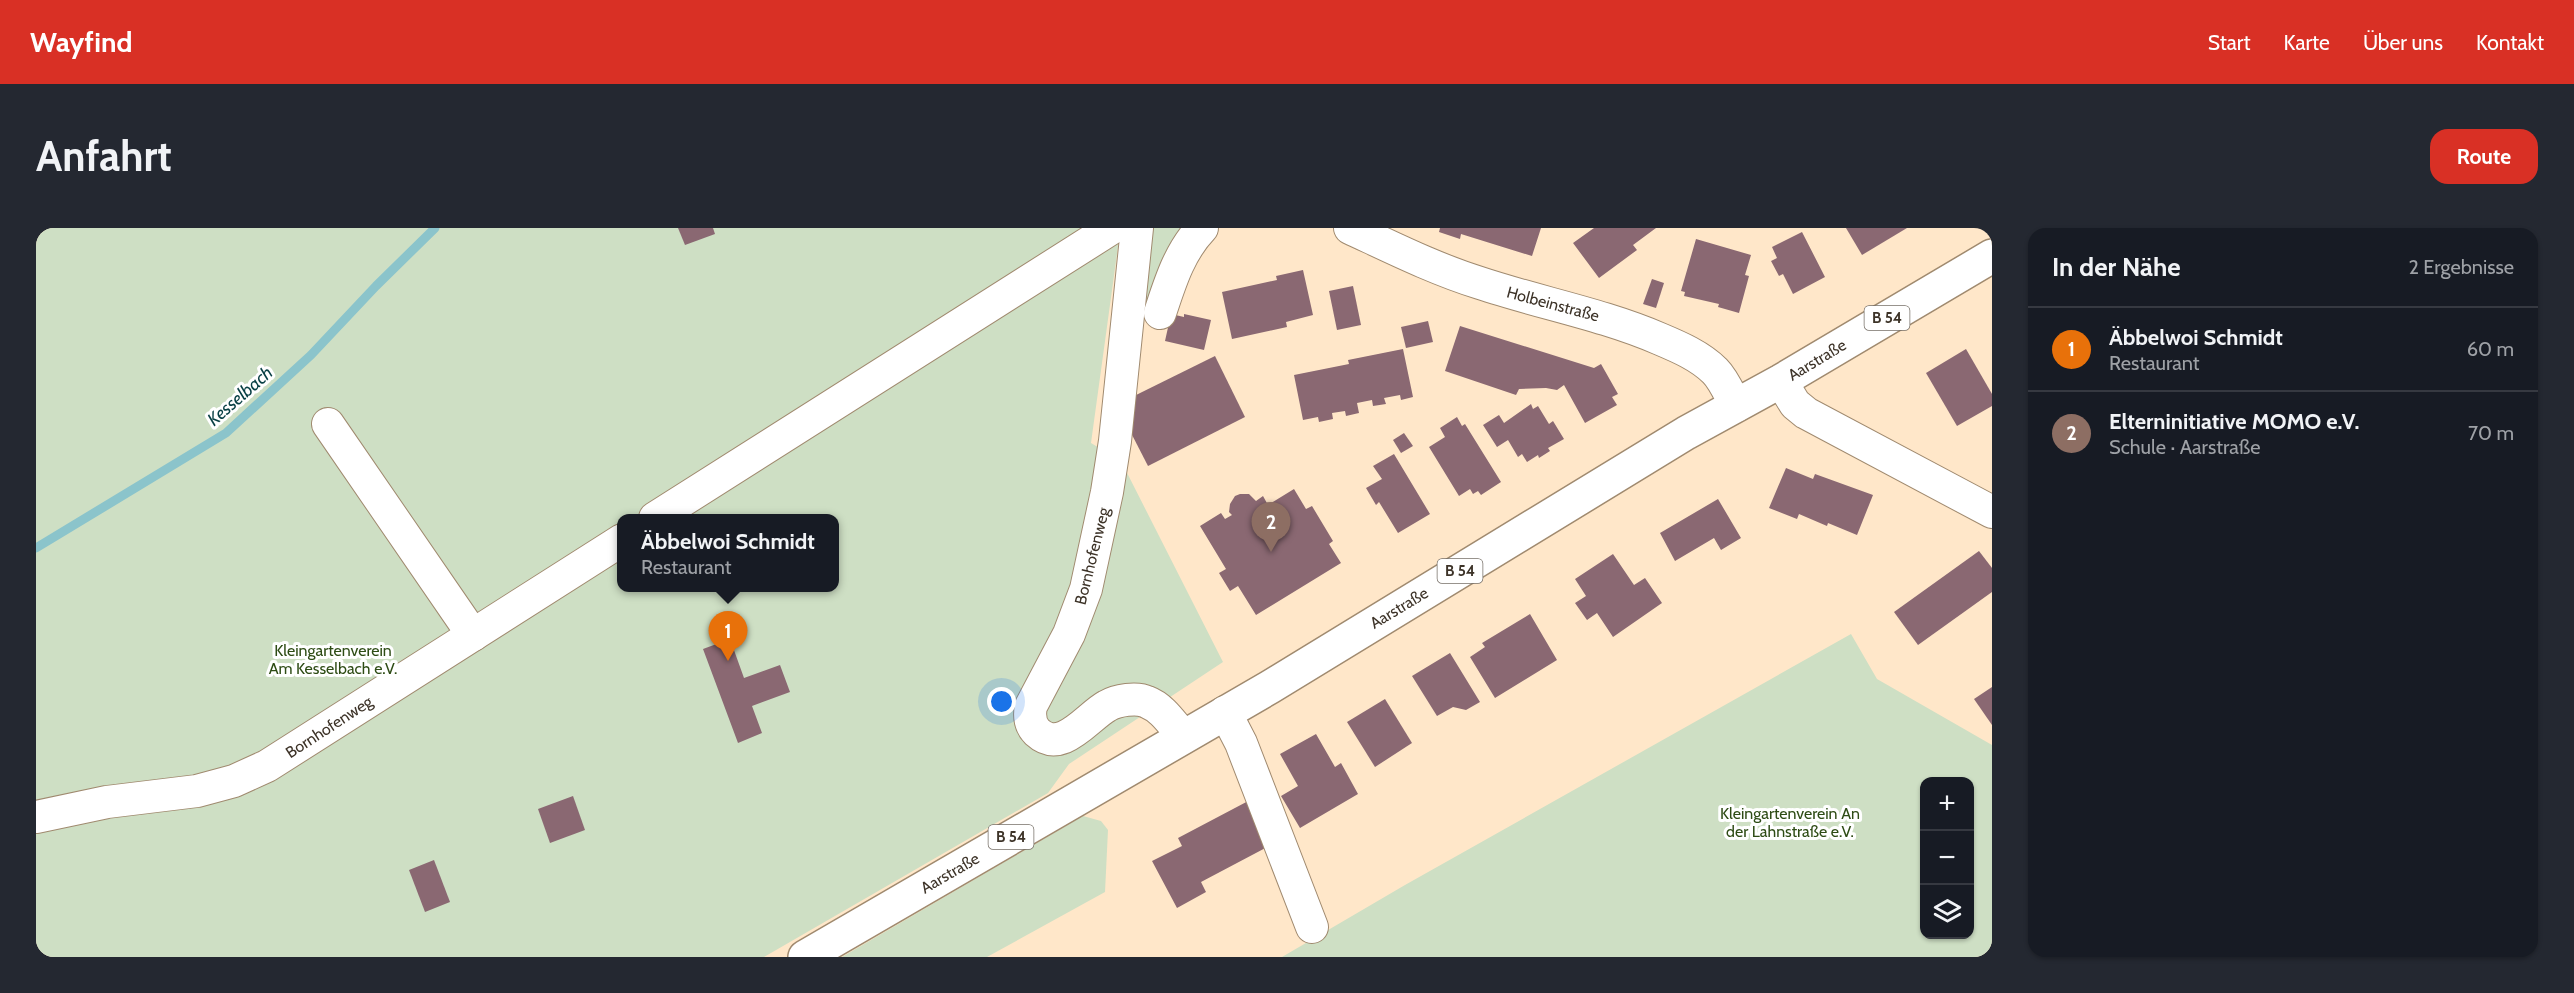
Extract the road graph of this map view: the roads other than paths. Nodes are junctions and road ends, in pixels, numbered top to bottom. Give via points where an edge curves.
1 (1112, 228) edge
2 (1137, 228) edge
3 (1202, 228) edge
4 (1350, 228) edge
5 (1992, 256) edge
6 (1160, 313) dead end
7 (1781, 381) junction
8 (1736, 406) junction
9 (328, 424) dead end
10 (1992, 512) edge
11 (663, 514) edge
12 (617, 543) edge
13 (473, 635) junction
14 (1225, 712) junction
15 (1184, 737) junction
16 (36, 817) edge
17 (1312, 927) dead end
18 (805, 957) edge

1 - 11 street
2 - 15 street, Bornhofenweg via 1115,441 1086,589 1078,613 1030,706 1030,718 1042,736 1059,740 1108,705 1126,700 1147,701 1164,713
3 - 6 street via 1175,267
4 - 8 street, Holbeinstraße via 1479,283 1622,322 1671,344 1713,368
5 - 7 main road, Aarstraße / B 54
7 - 8 main road, Aarstraße / B 54
7 - 10 street via 1795,404 1806,413
8 - 14 main road, Aarstraße / B 54
9 - 13 street
12 - 13 street, Bornhofenweg
13 - 16 street, Bornhofenweg via 267,766 234,781 197,791 108,802
14 - 15 main road, Aarstraße / B 54
14 - 17 street via 1241,743
15 - 18 main road, Aarstraße / B 54

